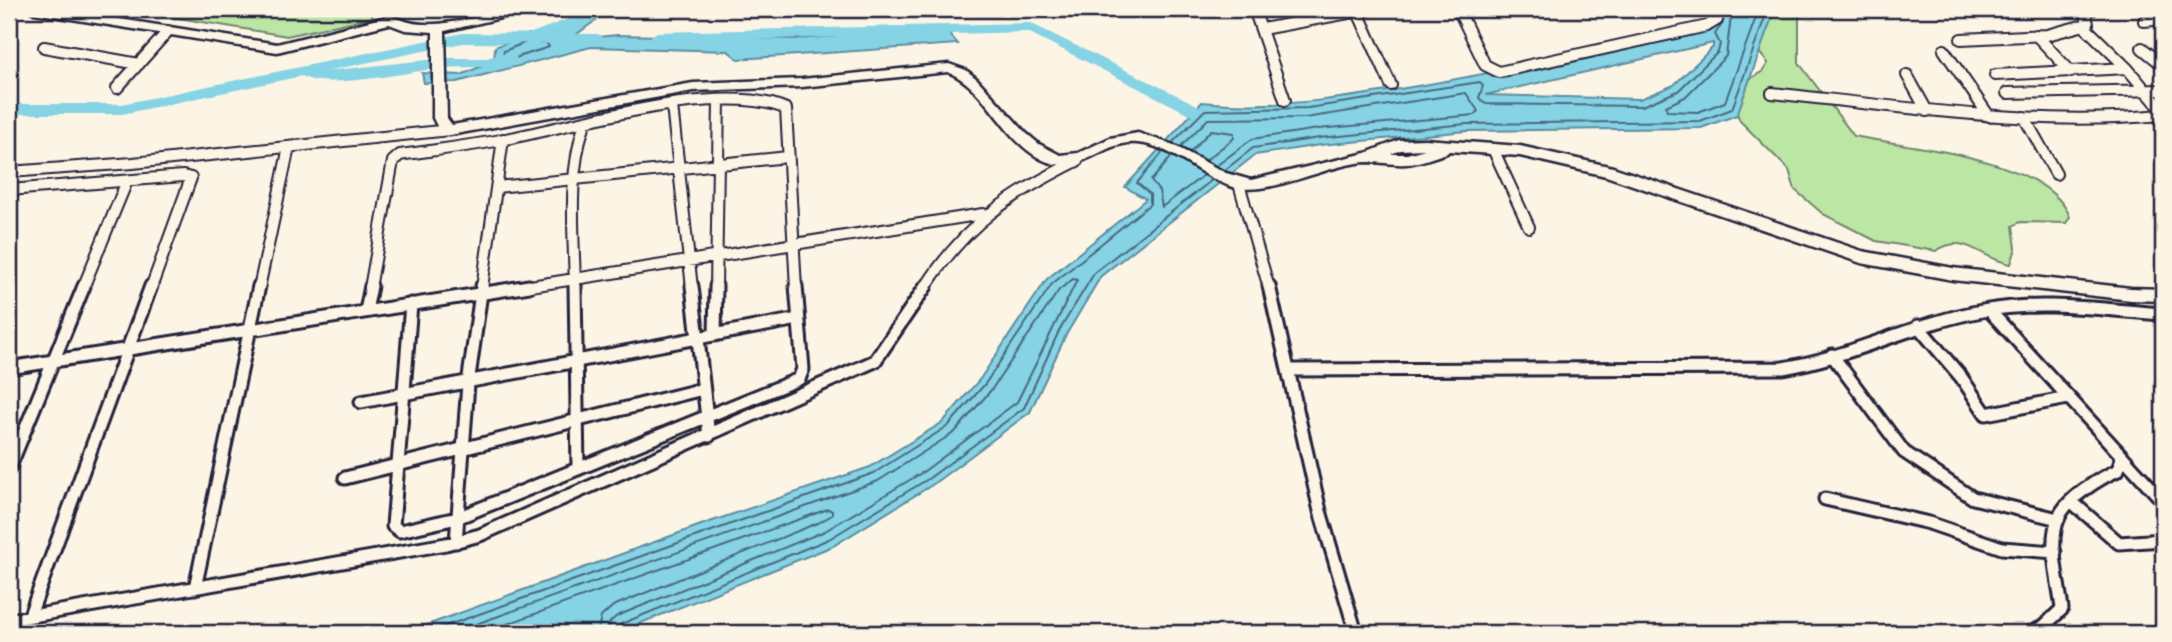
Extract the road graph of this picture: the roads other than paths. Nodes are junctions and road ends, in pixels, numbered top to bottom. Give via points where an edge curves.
1 (34, 9) edge
2 (378, 9) edge
3 (1254, 9) edge
4 (1370, 9) edge
5 (1458, 9) edge
6 (1719, 9) edge
7 (2094, 9) edge
8 (514, 10) edge
9 (1357, 10) edge
10 (2163, 19) edge
11 (390, 20) junction
12 (2144, 22) dead end
13 (2085, 27) junction
14 (1262, 29) junction
15 (169, 31) junction
16 (440, 31) junction
17 (2036, 35) junction
18 (1961, 39) dead end
19 (44, 47) dead end
20 (2142, 48) dead end
21 (1944, 50) dead end
22 (139, 64) junction
23 (2163, 65) edge
24 (2127, 68) junction
25 (2071, 72) junction
26 (2043, 74) junction
27 (1907, 75) dead end
28 (1996, 75) dead end
29 (1391, 85) dead end
30 (117, 88) dead end
31 (2163, 90) edge
32 (2149, 92) junction
33 (1772, 93) dead end
34 (2007, 93) dead end
35 (2060, 93) junction
36 (719, 100) junction
37 (1285, 100) dead end
38 (672, 106) junction
39 (1927, 111) junction
40 (2163, 113) edge
41 (1989, 117) junction
42 (2024, 117) junction
43 (585, 123) junction
44 (450, 130) junction
45 (503, 139) junction
46 (289, 147) junction
47 (1493, 149) junction
48 (789, 157) junction
49 (1077, 161) junction
50 (718, 164) junction
51 (678, 168) junction
52 (9, 172) edge
53 (2056, 174) dead end
54 (573, 178) junction
55 (127, 181) junction
56 (1236, 183) junction
57 (497, 187) junction
58 (9, 190) edge
59 (983, 214) junction
60 (1529, 227) dead end
61 (792, 245) junction
62 (716, 256) junction
63 (687, 260) junction
64 (576, 277) junction
65 (482, 292) junction
66 (2163, 295) edge
67 (411, 304) junction
68 (1989, 310) junction
69 (366, 311) junction
70 (2163, 314) edge
71 (798, 319) junction
72 (1918, 327) junction
73 (252, 330) junction
74 (716, 335) junction
75 (697, 339) junction
76 (130, 349) junction
77 (1832, 355) junction
78 (54, 360) junction
79 (578, 360) junction
80 (9, 368) edge
81 (1290, 370) junction
82 (468, 384) junction
83 (703, 388) junction
84 (402, 397) junction
85 (2068, 398) junction
86 (361, 402) dead end
87 (707, 418) junction
88 (579, 420) junction
89 (709, 436) junction
90 (462, 450) junction
91 (2122, 457) junction
92 (397, 465) junction
93 (9, 468) edge
94 (579, 469) junction
95 (345, 478) dead end
96 (1825, 499) dead end
97 (2163, 501) edge
98 (2072, 502) junction
99 (457, 518) junction
100 (2058, 519) junction
101 (2163, 540) edge
102 (456, 542) junction
103 (2055, 552) junction
104 (195, 588) junction
105 (30, 615) junction
106 (9, 620) edge
107 (1356, 633) edge
108 (2030, 633) edge

1 - 15 street
2 - 11 street
3 - 14 street
4 - 9 street
5 - 6 street via 1485,65 1499,72 1707,26 1717,20
7 - 13 street via 2084,13
8 - 16 street
9 - 14 street
9 - 29 street
10 - 12 street
11 - 15 street via 277,48
11 - 16 street
13 - 17 street
13 - 24 street
14 - 37 street
15 - 22 street
16 - 44 street via 441,124
17 - 18 street
17 - 25 street
19 - 22 street
20 - 23 street
21 - 41 street
22 - 30 street
24 - 25 street
24 - 32 street
25 - 26 street
26 - 28 street
26 - 35 street
27 - 39 street
31 - 32 street
32 - 35 street
32 - 40 street
33 - 39 street
34 - 35 street
36 - 38 street
36 - 48 street via 765,99 783,105
36 - 50 street
38 - 43 street
38 - 51 street
39 - 41 street
40 - 42 street via 2119,119
41 - 42 street
42 - 53 street
43 - 45 street
43 - 54 street
44 - 46 street
44 - 49 street via 693,87 802,83 949,68 967,77 1035,149 1062,161
45 - 57 street
45 - 69 street via 396,157
46 - 52 street
46 - 73 street
47 - 56 street via 1448,148 1407,159 1369,157 1261,185
47 - 60 street
47 - 66 street via 1608,171 1861,257 1911,268
48 - 50 street
48 - 61 street
49 - 56 street via 1130,138 1155,144
49 - 59 street via 1013,192
50 - 51 street
50 - 62 street
51 - 54 street
51 - 63 street
54 - 57 street
54 - 64 street
55 - 58 street
55 - 76 street via 191,178
55 - 78 street
56 - 81 street via 1261,252
57 - 65 street
59 - 61 street
59 - 89 street via 937,268 875,361
61 - 62 street
61 - 71 street
62 - 63 street
62 - 74 street
63 - 64 street
63 - 75 street
64 - 65 street
64 - 79 street
65 - 67 street
65 - 82 street
67 - 69 street
67 - 84 street
68 - 70 street via 2039,305
68 - 72 street
68 - 85 street
69 - 73 street
71 - 74 street
71 - 87 street via 803,369 799,379
72 - 77 street
72 - 85 street via 1986,414
73 - 76 street
73 - 104 street
74 - 75 street
75 - 79 street
75 - 83 street
76 - 78 street
76 - 105 street
77 - 81 street via 1799,366 1770,368
77 - 100 street via 1903,452 1973,498
78 - 80 street
78 - 93 street
79 - 82 street
79 - 88 street
81 - 107 street via 1320,510
82 - 84 street
82 - 90 street
83 - 87 street
83 - 88 street
84 - 86 street
84 - 92 street
85 - 91 street
87 - 89 street
87 - 94 street
88 - 90 street
88 - 94 street
89 - 102 street
90 - 92 street
90 - 99 street
91 - 97 street
91 - 98 street via 2118,470 2095,480
92 - 95 street
92 - 99 street via 394,530 410,531
94 - 99 street
96 - 103 street via 1928,523 2002,548
98 - 100 street
98 - 101 street via 2119,543
99 - 102 street
100 - 103 street
102 - 104 street
103 - 108 street via 2062,609
104 - 105 street
105 - 106 street

